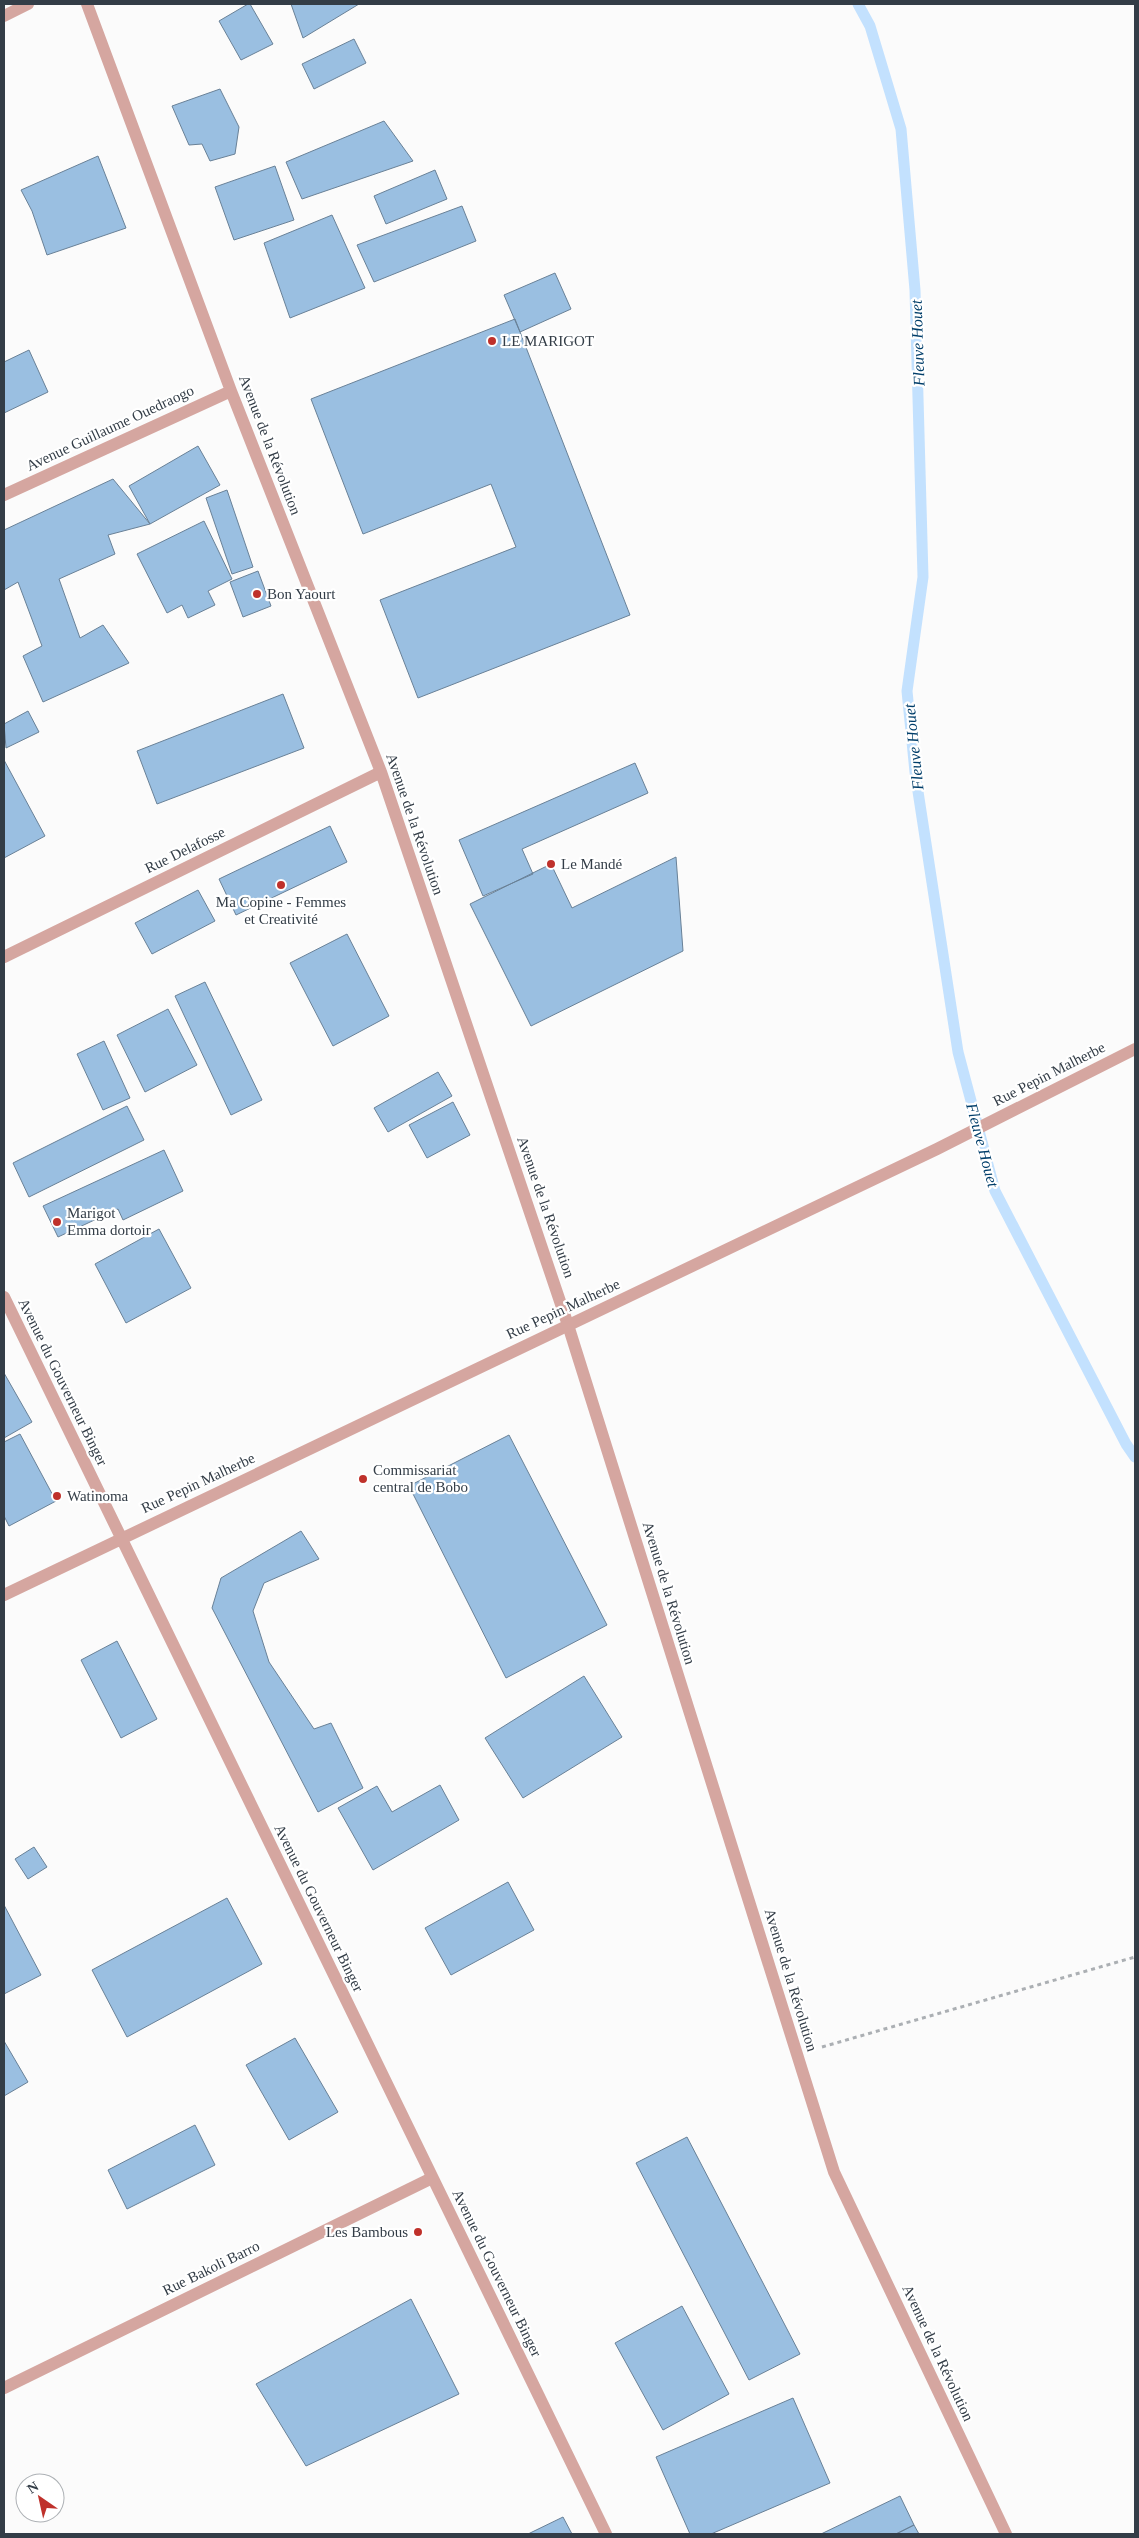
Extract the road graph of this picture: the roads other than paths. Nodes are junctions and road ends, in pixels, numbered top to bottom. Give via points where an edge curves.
1 (28, 4) edge
2 (87, 4) edge
3 (4, 16) edge
4 (231, 391) junction
5 (4, 496) edge
6 (381, 772) junction
7 (4, 958) edge
8 (1135, 1049) edge
9 (4, 1297) edge
10 (568, 1325) junction
11 (121, 1538) junction
12 (4, 1595) edge
13 (432, 2178) junction
14 (4, 2388) edge
15 (606, 2534) edge
16 (1006, 2534) edge

1 - 3 street
2 - 4 street, Avenue de la Révolution
4 - 5 street, Avenue Guillaume Ouedraogo
4 - 6 street, Avenue de la Révolution
6 - 7 street, Rue Delafosse
6 - 10 street, Avenue de la Révolution
8 - 10 street, Rue Pepin Malherbe via 937,1149
9 - 11 street, Avenue du Gouverneur Binger
10 - 11 street, Rue Pepin Malherbe
10 - 16 street, Avenue de la Révolution via 834,2172
11 - 12 street, Rue Pepin Malherbe
11 - 13 street, Avenue du Gouverneur Binger
13 - 14 street, Rue Bakoli Barro
13 - 15 street, Avenue du Gouverneur Binger

